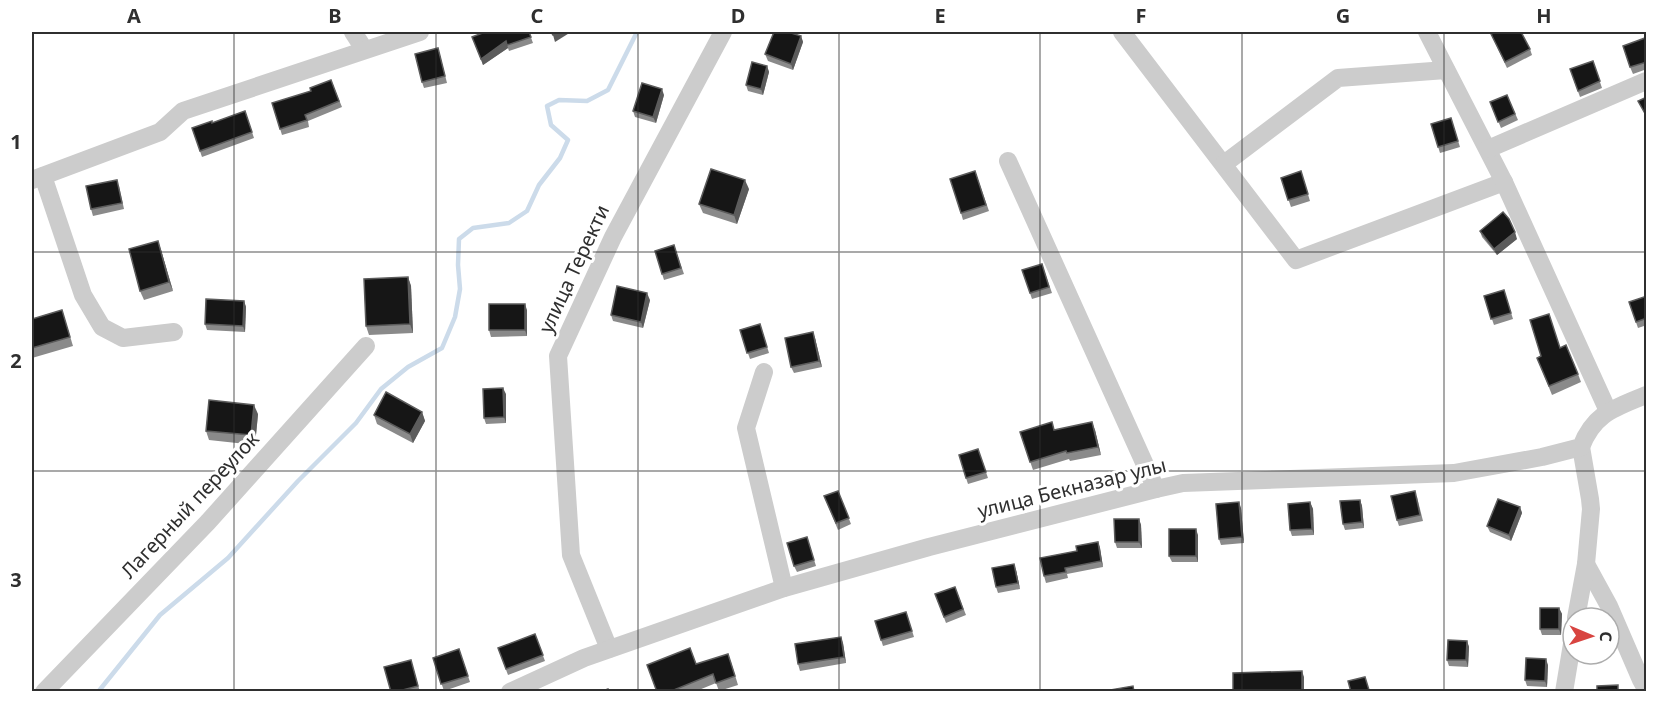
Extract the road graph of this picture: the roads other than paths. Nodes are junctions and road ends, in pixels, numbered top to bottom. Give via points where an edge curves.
1 (353, 32) edge
2 (420, 32) edge
3 (723, 32) edge
4 (1122, 32) edge
5 (1427, 32) edge
6 (364, 49) junction
7 (1446, 70) junction
8 (1647, 81) edge
9 (1488, 149) junction
10 (1008, 160) dead end
11 (1224, 164) junction
12 (37, 178) edge
13 (1504, 182) junction
14 (174, 332) dead end
15 (366, 346) dead end
16 (764, 372) dead end
17 (1647, 395) edge
18 (1608, 411) junction
19 (1581, 447) junction
20 (1156, 489) junction
21 (1586, 564) junction
22 (784, 588) junction
23 (1578, 606) edge
24 (609, 649) junction
25 (1568, 666) edge
26 (1647, 689) edge
27 (44, 692) edge
28 (510, 692) edge
29 (1564, 692) edge

1 - 6 street
2 - 6 street
3 - 24 street, улица Теректи via 613,237 558,356 571,555
4 - 11 street
5 - 7 street
6 - 12 street via 183,111 160,132
7 - 9 street
7 - 11 street via 1338,78
8 - 9 street
9 - 13 street
10 - 20 street
11 - 13 street via 1296,260
12 - 14 street via 83,295 102,327 123,338
13 - 18 street
15 - 27 street, Лагерный переулок via 208,522
16 - 22 street via 746,428
17 - 18 street
18 - 19 street via 1587,431
19 - 20 street, улица Бекназар улы via 1454,473 1183,483
19 - 21 street via 1591,509
20 - 22 street, улица Бекназар улы
21 - 23 street
21 - 26 street
22 - 24 street, улица Бекназар улы
24 - 28 street, улица Бекназар улы
25 - 29 street

